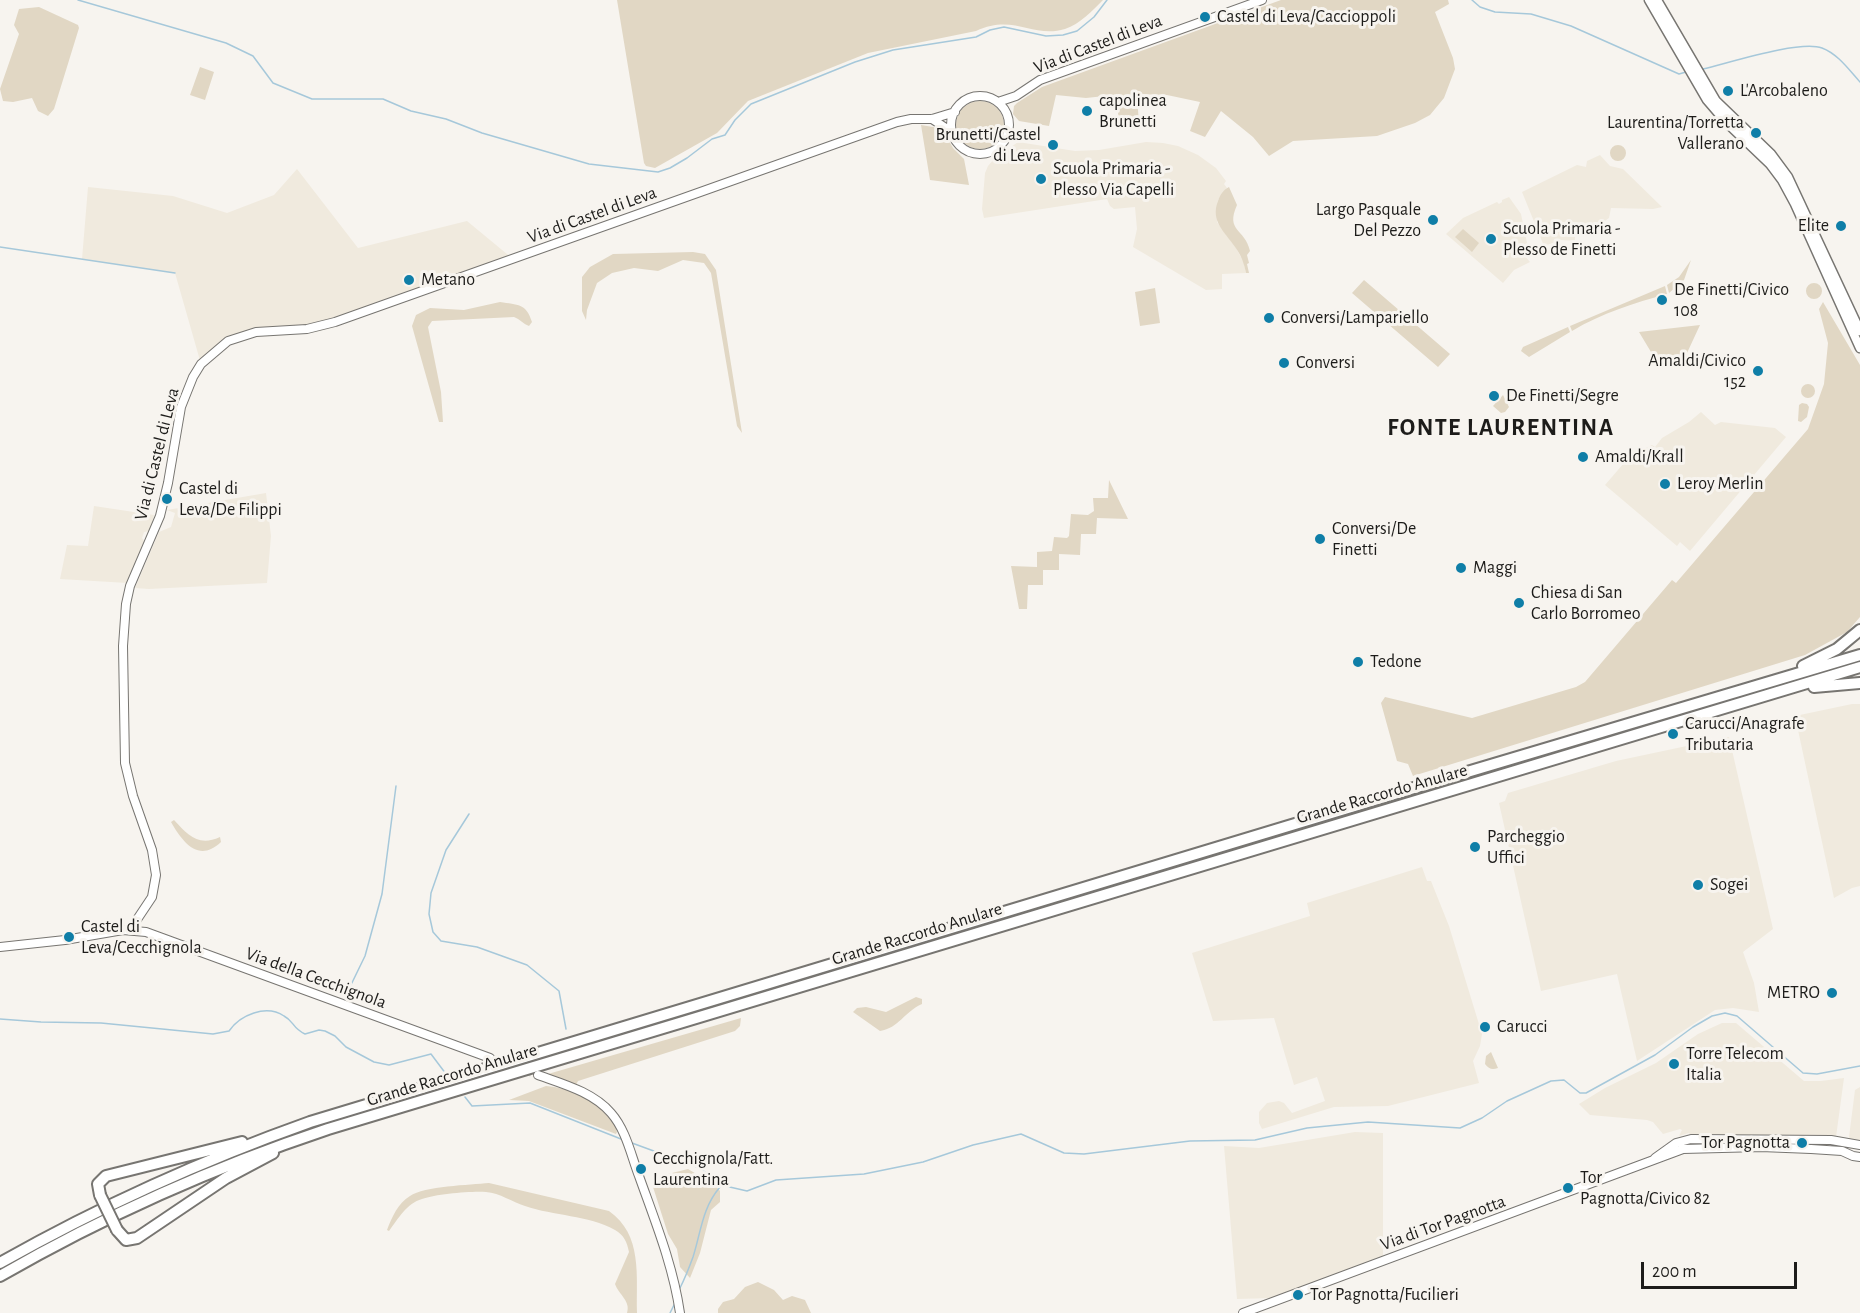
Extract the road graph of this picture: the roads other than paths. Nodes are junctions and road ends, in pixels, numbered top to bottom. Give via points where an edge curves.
1 (1262, 0) edge
2 (1648, 0) edge
3 (1657, 0) edge
4 (1694, 71) junction
5 (1016, 96) junction
6 (998, 102) junction
7 (955, 112) junction
8 (1007, 115) junction
9 (932, 119) junction
10 (952, 132) junction
11 (1860, 331) edge
12 (1860, 348) edge
13 (1860, 630) edge
14 (1860, 655) edge
15 (1860, 667) edge
16 (1771, 682) junction
17 (1860, 683) edge
18 (1757, 698) junction
19 (130, 930) junction
20 (0, 947) edge
21 (490, 1058) tunnel mouth
22 (538, 1075) tunnel mouth
23 (271, 1136) junction
24 (307, 1136) junction
25 (1860, 1145) edge
26 (1860, 1157) edge
27 (1654, 1159) junction
28 (0, 1263) edge
29 (0, 1276) edge
30 (680, 1313) edge
31 (1243, 1313) edge

1 - 5 street, Via di Castel di Leva via 1040,80
2 - 4 main road
3 - 4 main road
4 - 11 main road via 1722,108 1771,154 1788,177
4 - 12 main road via 1716,111 1782,180
5 - 6 street, Via di Castel di Leva
5 - 8 street
6 - 7 street via 977,96 964,101
6 - 8 street
7 - 9 street, Via di Castel di Leva
7 - 10 street
8 - 10 street via 1004,142 986,153 967,150
9 - 10 street
9 - 19 street, Via di Castel di Leva via 897,122 335,322 307,329 241,335 211,354 193,377 181,407 160,516 126,604 125,763 156,874 152,897
13 - 16 highway via 1832,652
14 - 16 highway, Grande Raccordo Anulare
15 - 18 highway, Grande Raccordo Anulare
16 - 23 highway, Grande Raccordo Anulare
17 - 18 highway via 1824,685
18 - 24 highway, Grande Raccordo Anulare
19 - 20 street
19 - 21 street, Via della Cecchignola via 150,933
22 - 30 street via 599,1101 617,1121 671,1266
23 - 24 highway, bridge via 109,1175 98,1184 100,1195 117,1230 126,1239 137,1238 226,1178
23 - 28 highway, Grande Raccordo Anulare via 118,1201
24 - 29 highway, Grande Raccordo Anulare via 258,1152 157,1195
25 - 27 street, Via di Tor Pagnotta via 1831,1140 1691,1139 1673,1144
26 - 27 street, Via di Tor Pagnotta via 1842,1150 1753,1147 1688,1148
27 - 31 street, Via di Tor Pagnotta

